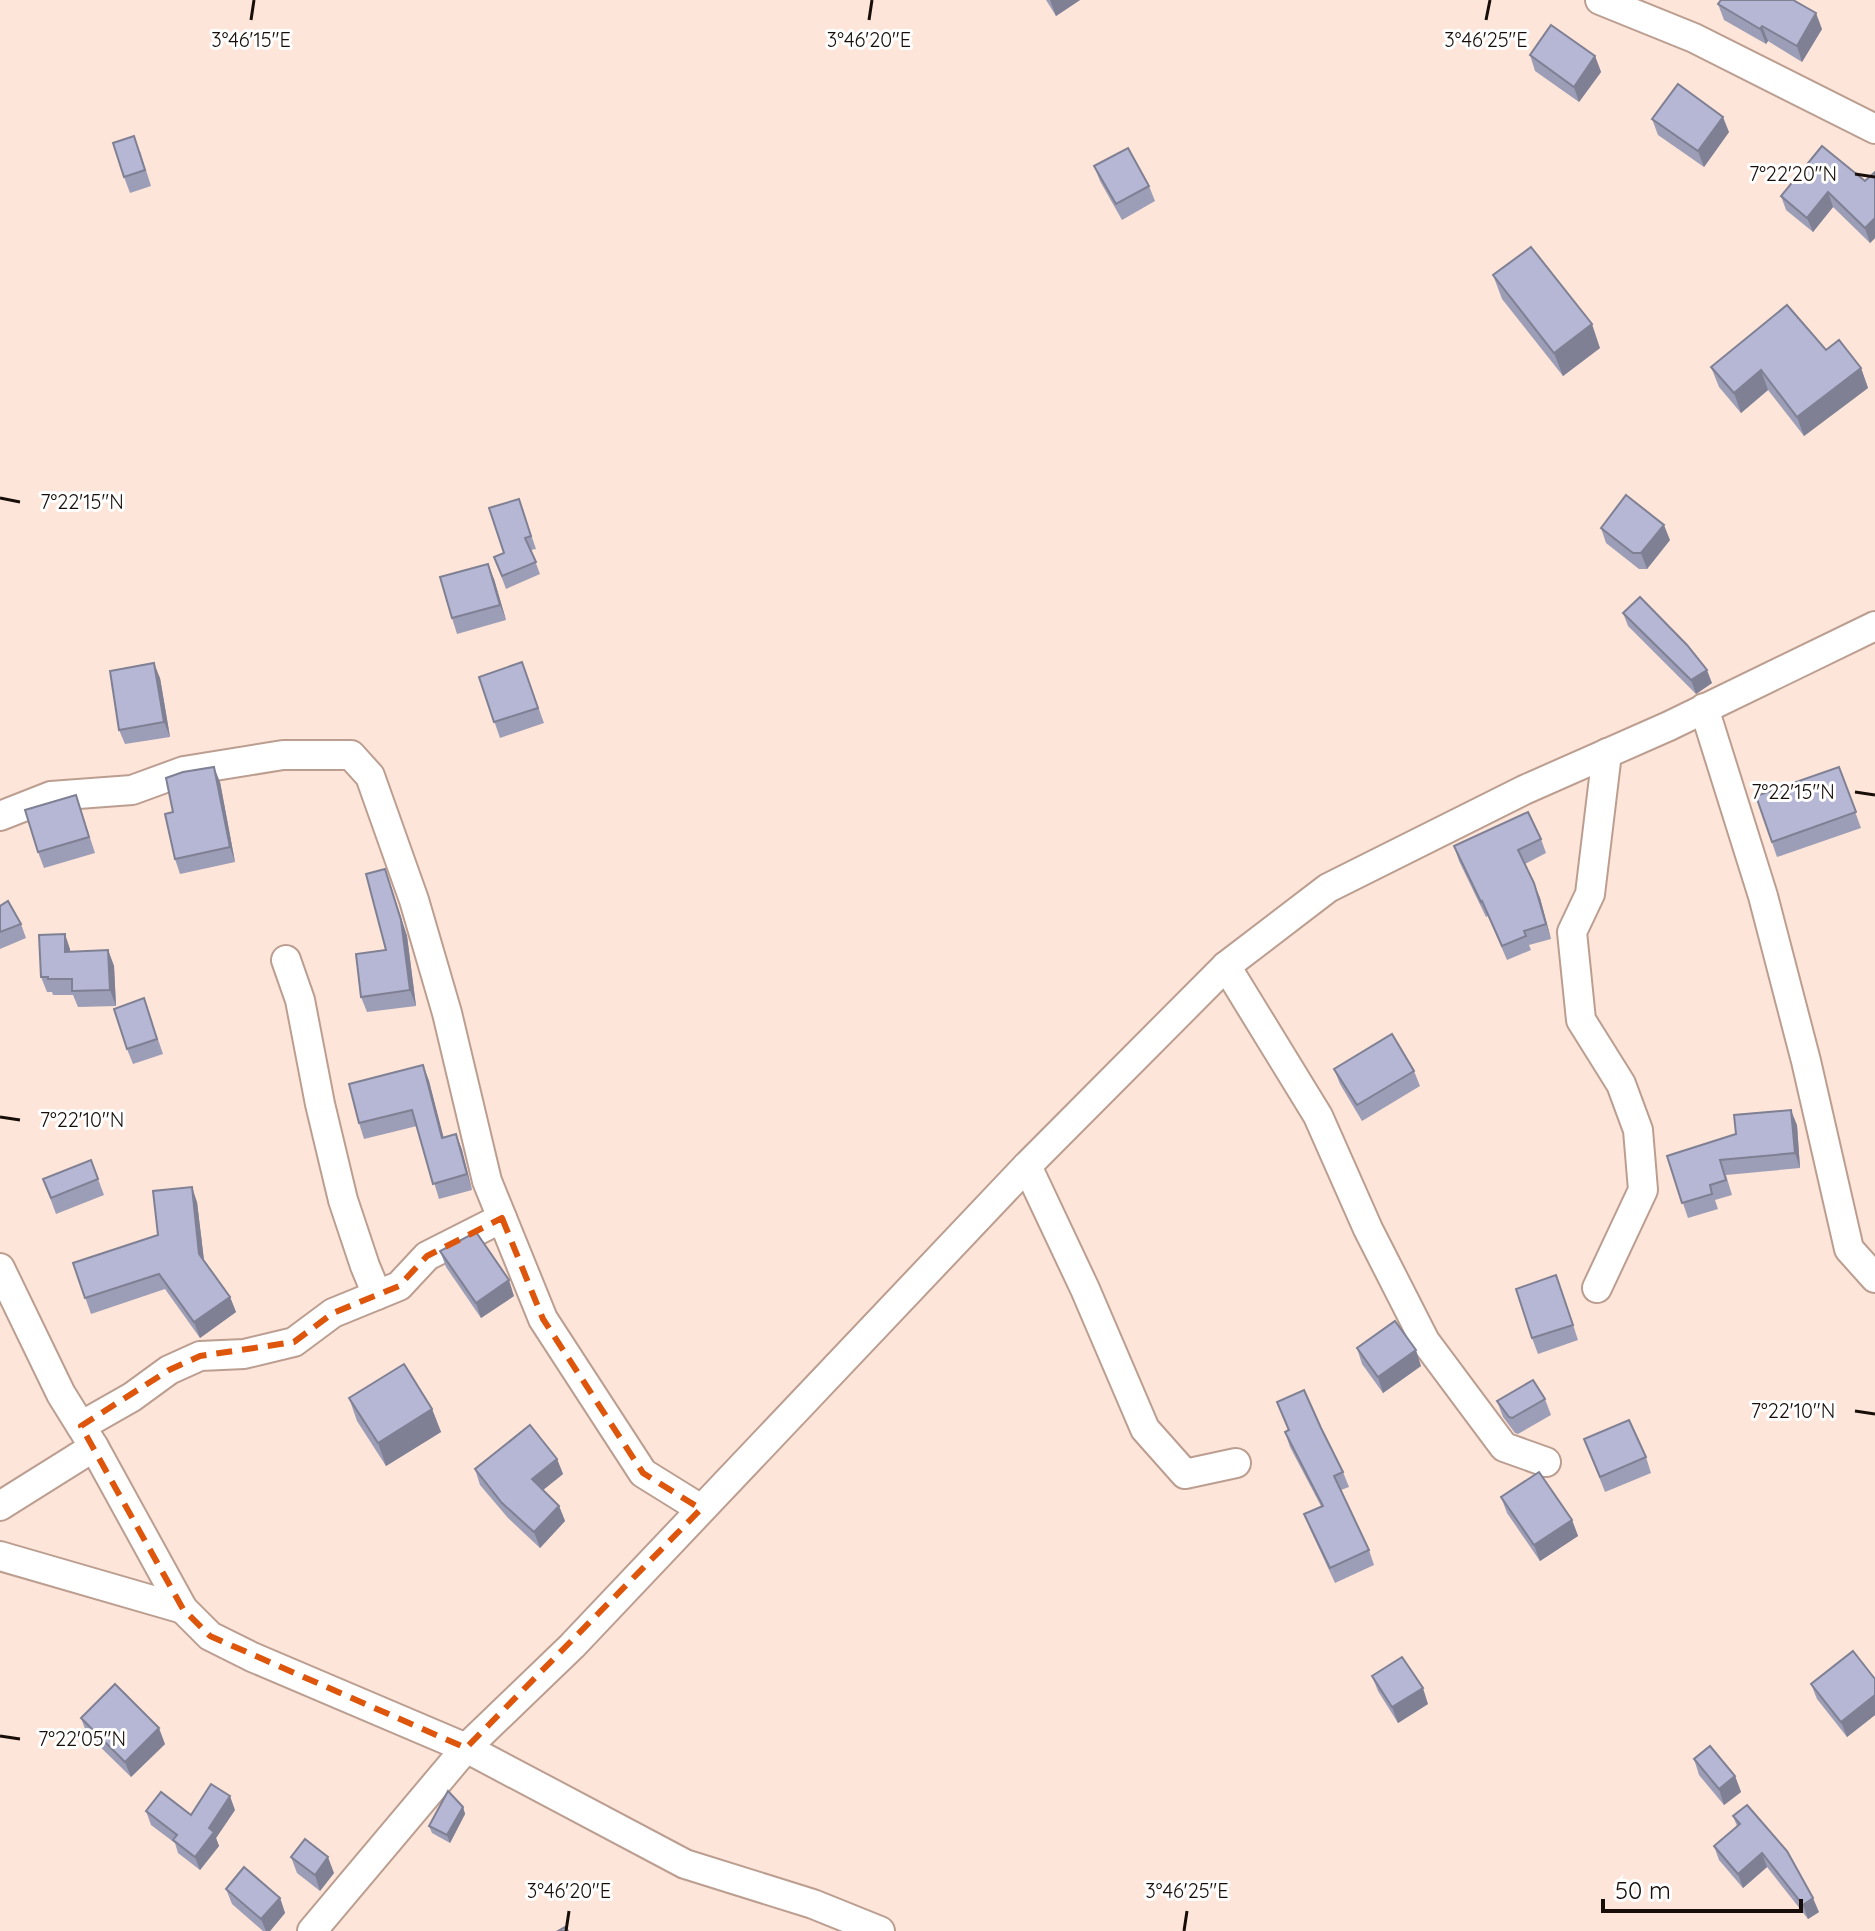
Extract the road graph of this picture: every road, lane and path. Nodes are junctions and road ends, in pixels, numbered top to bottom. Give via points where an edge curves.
1 (1600, 0) edge
2 (1875, 129) edge
3 (1875, 626) edge
4 (1704, 708) junction
5 (1607, 753) junction
6 (0, 816) edge
7 (286, 960) dead end
8 (1226, 966) junction
9 (1027, 1166) junction
10 (502, 1218) junction
11 (0, 1268) edge
12 (1875, 1278) edge
13 (1597, 1288) dead end
14 (377, 1295) junction
15 (87, 1436) junction
16 (1546, 1462) dead end
17 (1236, 1463) dead end
18 (0, 1506) edge
19 (701, 1509) junction
20 (0, 1556) edge
21 (183, 1609) junction
22 (466, 1748) junction
23 (319, 1929) edge
24 (880, 1931) edge

1 - 2 street via 1694,38
3 - 4 street
4 - 5 street
4 - 12 street via 1763,896 1849,1249
5 - 8 street via 1328,888
5 - 13 street via 1590,894 1572,932 1581,1020 1621,1084 1638,1130 1643,1190
6 - 10 street via 51,796 132,790 184,771 283,755 351,755 370,776 414,900 487,1181
7 - 14 street via 300,1000 343,1200
8 - 9 street
8 - 16 street via 1318,1116 1425,1341 1504,1447
9 - 17 street via 1145,1429 1185,1474
9 - 19 street
10 - 14 street via 427,1256 399,1286
10 - 19 street via 543,1319 643,1473
11 - 15 street
14 - 15 street via 333,1313 294,1342 244,1354 200,1356 169,1370
15 - 18 street
15 - 21 street
19 - 22 street via 572,1646
20 - 21 street
21 - 22 street via 210,1636
22 - 23 street
22 - 24 street via 685,1864

